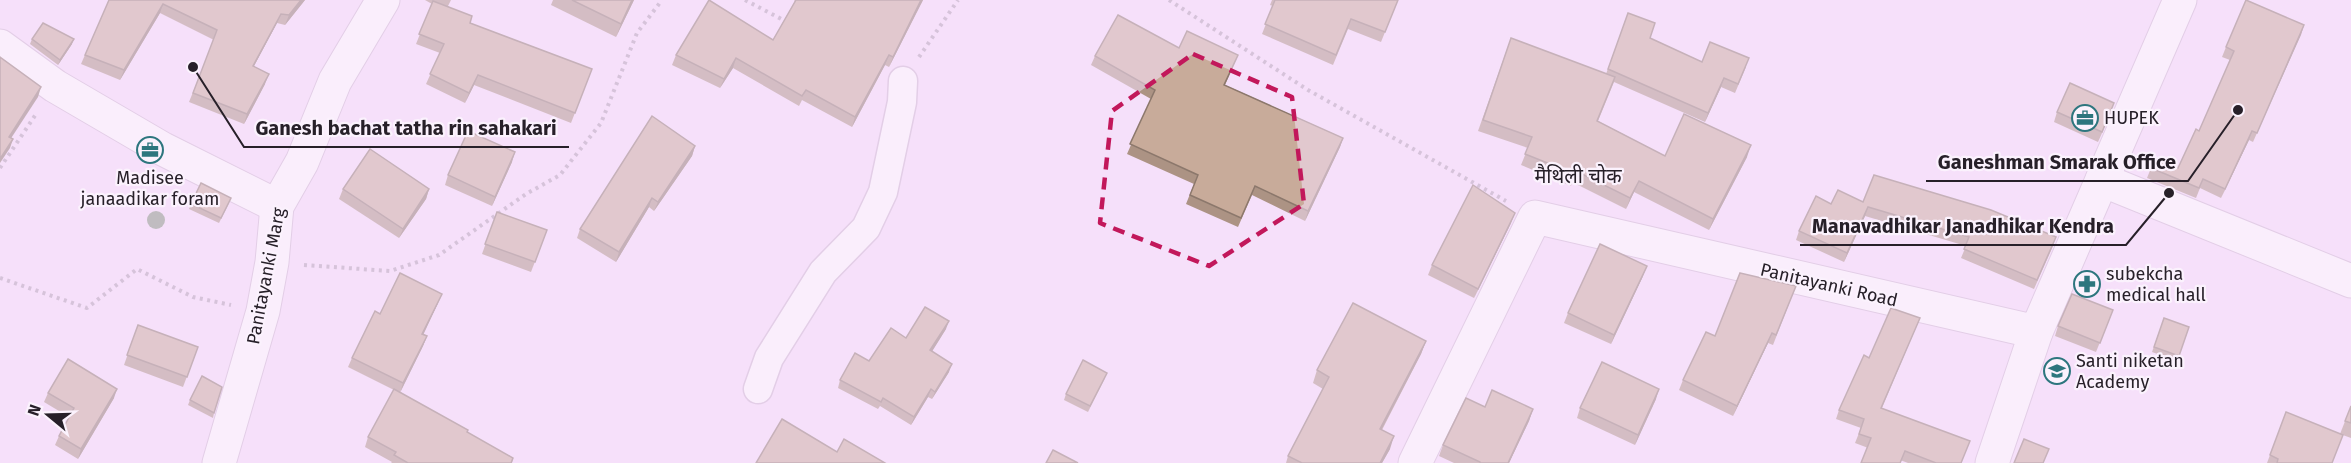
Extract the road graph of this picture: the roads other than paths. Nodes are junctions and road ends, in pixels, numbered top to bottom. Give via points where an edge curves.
1 (383, 0) edge
2 (2180, 0) edge
3 (0, 46) edge
4 (903, 81) road end
5 (2102, 180) junction
6 (278, 206) junction
7 (2351, 281) edge
8 (2036, 332) junction
9 (758, 389) dead end
10 (219, 463) edge
11 (1415, 463) edge
12 (1992, 463) edge

1 - 6 street, Panitayanki Marg via 335,81 302,162
2 - 5 street
3 - 6 street via 55,86 163,149
4 - 9 street via 903,102 883,192 871,219 823,272 769,358
5 - 7 street
5 - 8 street
6 - 10 street, Panitayanki Marg via 263,311
8 - 11 street, Panitayanki Road via 1535,217
8 - 12 street

